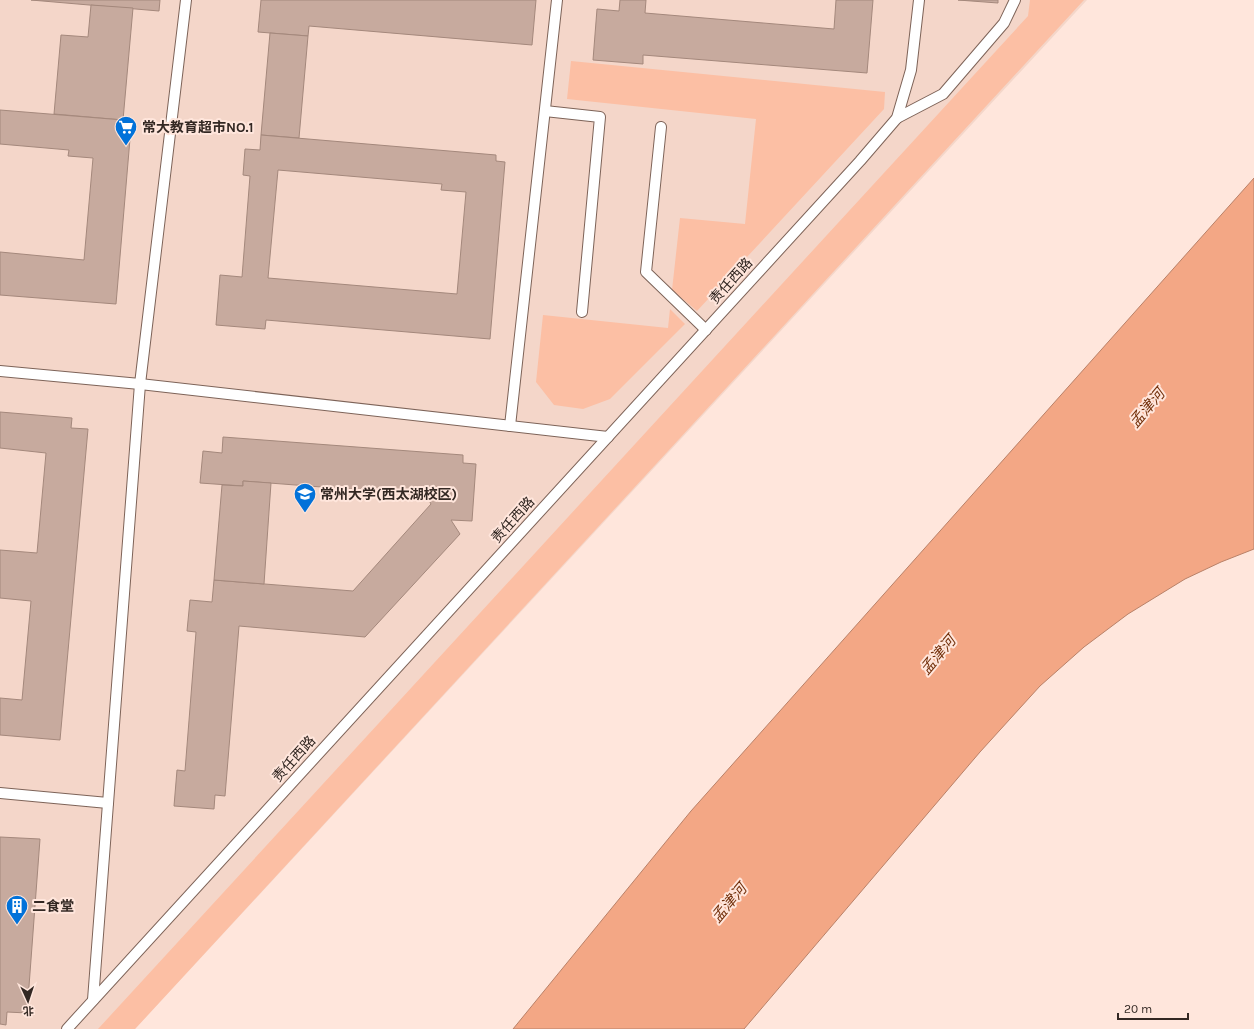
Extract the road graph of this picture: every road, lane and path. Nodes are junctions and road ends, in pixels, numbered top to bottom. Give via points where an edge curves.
1 (186, 0) edge
2 (557, 0) edge
3 (919, 0) edge
4 (1015, 0) edge
5 (545, 111) junction
6 (897, 118) junction
7 (661, 127) dead end
8 (582, 312) dead end
9 (706, 330) junction
10 (0, 371) edge
11 (140, 384) junction
12 (510, 426) junction
13 (608, 437) junction
14 (0, 793) edge
15 (108, 803) junction
16 (93, 1000) junction
17 (67, 1029) edge

1 - 11 lane
2 - 5 lane
3 - 6 lane, 责任西路 via 911,70
4 - 6 lane via 1004,23 943,94
5 - 8 lane via 600,117
5 - 12 lane
6 - 9 lane, 责任西路
7 - 9 lane via 646,272
9 - 13 lane, 责任西路
10 - 11 lane
11 - 12 lane
11 - 15 lane
12 - 13 lane
13 - 16 lane, 责任西路
14 - 15 lane
15 - 16 lane
16 - 17 lane, 责任西路

